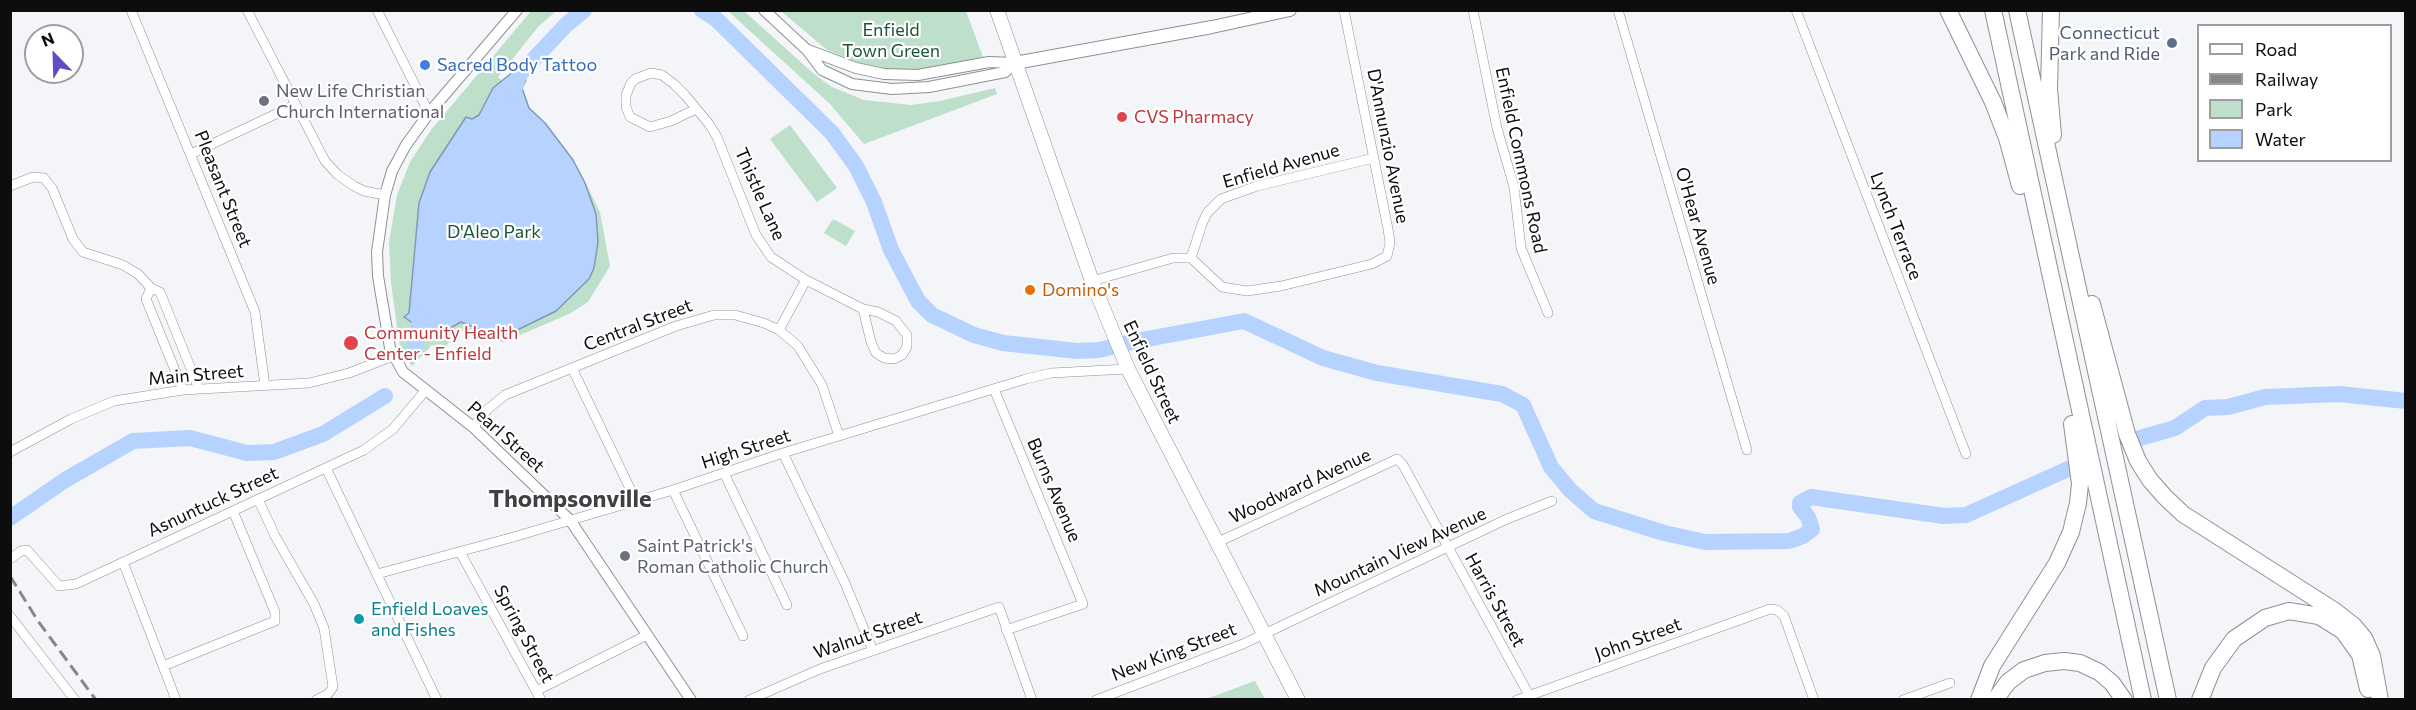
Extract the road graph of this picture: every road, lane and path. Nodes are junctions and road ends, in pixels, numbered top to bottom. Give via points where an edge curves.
1 (131, 10) edge
2 (247, 10) edge
3 (377, 10) edge
4 (517, 10) edge
5 (764, 10) edge
6 (997, 10) edge
7 (1290, 10) edge
8 (1344, 10) edge
9 (1473, 10) edge
10 (1618, 10) edge
11 (1796, 10) edge
12 (1948, 10) edge
13 (1993, 10) edge
14 (2017, 10) edge
15 (2050, 10) edge
16 (807, 50) junction
17 (1015, 63) junction
18 (295, 105) junction
19 (696, 109) junction
20 (429, 112) junction
21 (191, 154) junction
22 (2049, 156) junction
23 (1374, 158) junction
24 (10, 186) edge
25 (385, 195) junction
26 (2043, 240) junction
27 (2071, 255) junction
28 (1191, 258) junction
29 (806, 280) junction
30 (1092, 281) junction
31 (151, 288) junction
32 (863, 309) junction
33 (1548, 313) dead end
34 (779, 330) junction
35 (393, 356) junction
36 (572, 369) junction
37 (1128, 369) junction
38 (265, 386) junction
39 (994, 388) junction
40 (2075, 388) junction
41 (199, 389) junction
42 (183, 390) junction
43 (425, 391) junction
44 (473, 427) junction
45 (839, 436) junction
46 (1747, 450) dead end
47 (10, 452) edge
48 (783, 453) junction
49 (1966, 454) dead end
50 (1397, 459) joint
51 (326, 468) junction
52 (724, 474) junction
53 (673, 490) junction
54 (258, 500) junction
55 (636, 501) junction
56 (1552, 501) dead end
57 (233, 511) junction
58 (570, 520) junction
59 (1216, 543) junction
60 (1446, 548) junction
61 (460, 552) junction
62 (10, 559) edge
63 (123, 562) junction
64 (377, 574) junction
65 (787, 605) dead end
66 (10, 616) edge
67 (1006, 630) junction
68 (647, 634) junction
69 (1264, 634) junction
70 (743, 636) dead end
71 (873, 651) junction
72 (163, 666) junction
73 (1950, 683) dead end
74 (538, 695) edge
75 (1529, 695) junction
76 (75, 699) edge
77 (176, 699) edge
78 (316, 699) edge
79 (437, 699) edge
80 (691, 699) edge
81 (749, 699) edge
82 (1032, 699) edge
83 (1096, 699) edge
84 (1298, 699) edge
85 (1517, 699) edge
86 (1814, 699) edge
87 (1903, 699) edge
88 (1979, 699) edge
89 (1995, 699) edge
90 (2124, 699) edge
91 (2143, 699) edge
92 (2168, 699) edge
93 (2200, 699) edge
94 (2369, 699) edge
95 (2380, 699) edge

1 - 21 street, Pleasant Street
2 - 18 street
3 - 20 street
4 - 20 street
5 - 16 street
6 - 17 main road, Enfield Street
7 - 17 main road
8 - 23 street, D'Annunzio Avenue
9 - 33 street, Enfield Commons Road via 1497,128 1514,187 1521,248
10 - 46 street, O'Hear Avenue
11 - 49 street, Lynch Terrace
12 - 26 highway via 1994,102 2028,214
13 - 26 highway
14 - 22 highway
15 - 22 highway via 2053,129
16 - 17 street via 884,74 918,75 989,62
16 - 17 street via 822,70 841,80 892,88 928,87 992,75 1005,72
17 - 30 main road, Enfield Street
18 - 21 street
18 - 25 street via 331,168 364,191
19 - 19 street, Thistle Lane via 650,127 630,117 626,95 636,79 656,73 667,78
19 - 29 street, Thistle Lane via 717,137 764,249
20 - 25 street via 392,171
21 - 38 street, Pleasant Street via 255,312
22 - 27 highway
23 - 28 street, Enfield Avenue via 1257,186 1221,199 1202,224
23 - 28 street, D'Annunzio Avenue via 1390,243 1387,256 1381,261 1247,291 1222,287
24 - 31 street via 33,177 44,178 83,252 123,265
25 - 35 street via 377,252
26 - 40 highway
27 - 92 highway
27 - 95 highway via 2088,285 2127,434 2150,480 2183,514 2354,626 2372,656
28 - 30 street via 1173,258
29 - 32 street, Thistle Lane
29 - 34 street
30 - 37 main road, Enfield Street
31 - 41 street via 160,292
31 - 42 street via 146,299
32 - 32 street, Thistle Lane via 887,316 901,326 908,339 902,355 894,359 876,353
34 - 36 street, Central Street via 749,317 714,315 676,326
34 - 45 street, Central Street via 798,346 814,369
35 - 38 street, Main Street via 327,380
35 - 43 street, Pearl Street via 403,372
36 - 44 street, Central Street via 505,395
36 - 55 street
37 - 39 street, High Street via 1051,373
37 - 59 main road, Enfield Street
38 - 41 street, Main Street
39 - 45 street, High Street
39 - 67 street, Burns Avenue via 1083,603
40 - 88 highway via 2072,416 2080,484 2071,532 2057,563 1992,666
40 - 91 highway
41 - 42 street, Main Street
42 - 47 street, Main Street via 103,405
43 - 44 street, Pearl Street
43 - 51 street, Asnuntuck Street via 404,418 382,437
44 - 58 street, Pearl Street
45 - 48 street, High Street
48 - 52 street, High Street
48 - 71 street
50 - 59 street, Woodward Avenue
50 - 60 street, Harris Street
51 - 54 street, Asnuntuck Street
51 - 64 street
52 - 53 street, High Street
52 - 65 street
53 - 55 street, High Street
53 - 70 street
54 - 57 street, Asnuntuck Street
54 - 78 street via 324,628 333,687
55 - 58 street, High Street
56 - 60 street, Mountain View Avenue
57 - 63 street, Asnuntuck Street
57 - 72 street via 275,612 275,621
58 - 61 street, High Street
58 - 68 street, Pearl Street
59 - 69 main road, Enfield Street
60 - 69 street, Mountain View Avenue
60 - 75 street, Harris Street
61 - 64 street, High Street
61 - 74 street, Spring Street
62 - 63 street, Asnuntuck Street via 27,550 63,587
63 - 72 street
64 - 79 street
66 - 76 street
67 - 71 street, Walnut Street via 999,607
67 - 82 street
68 - 74 street
68 - 80 street, Pearl Street
69 - 83 street, New King Street
69 - 84 main road, Enfield Street
71 - 81 street, Walnut Street
72 - 77 street
73 - 87 street
75 - 85 street, John Street
75 - 86 street, John Street via 1770,609 1785,616
89 - 90 highway via 2020,672 2057,661 2080,663 2099,672
93 - 94 highway via 2213,668 2237,636 2265,618 2293,611 2324,618 2349,637 2363,662

